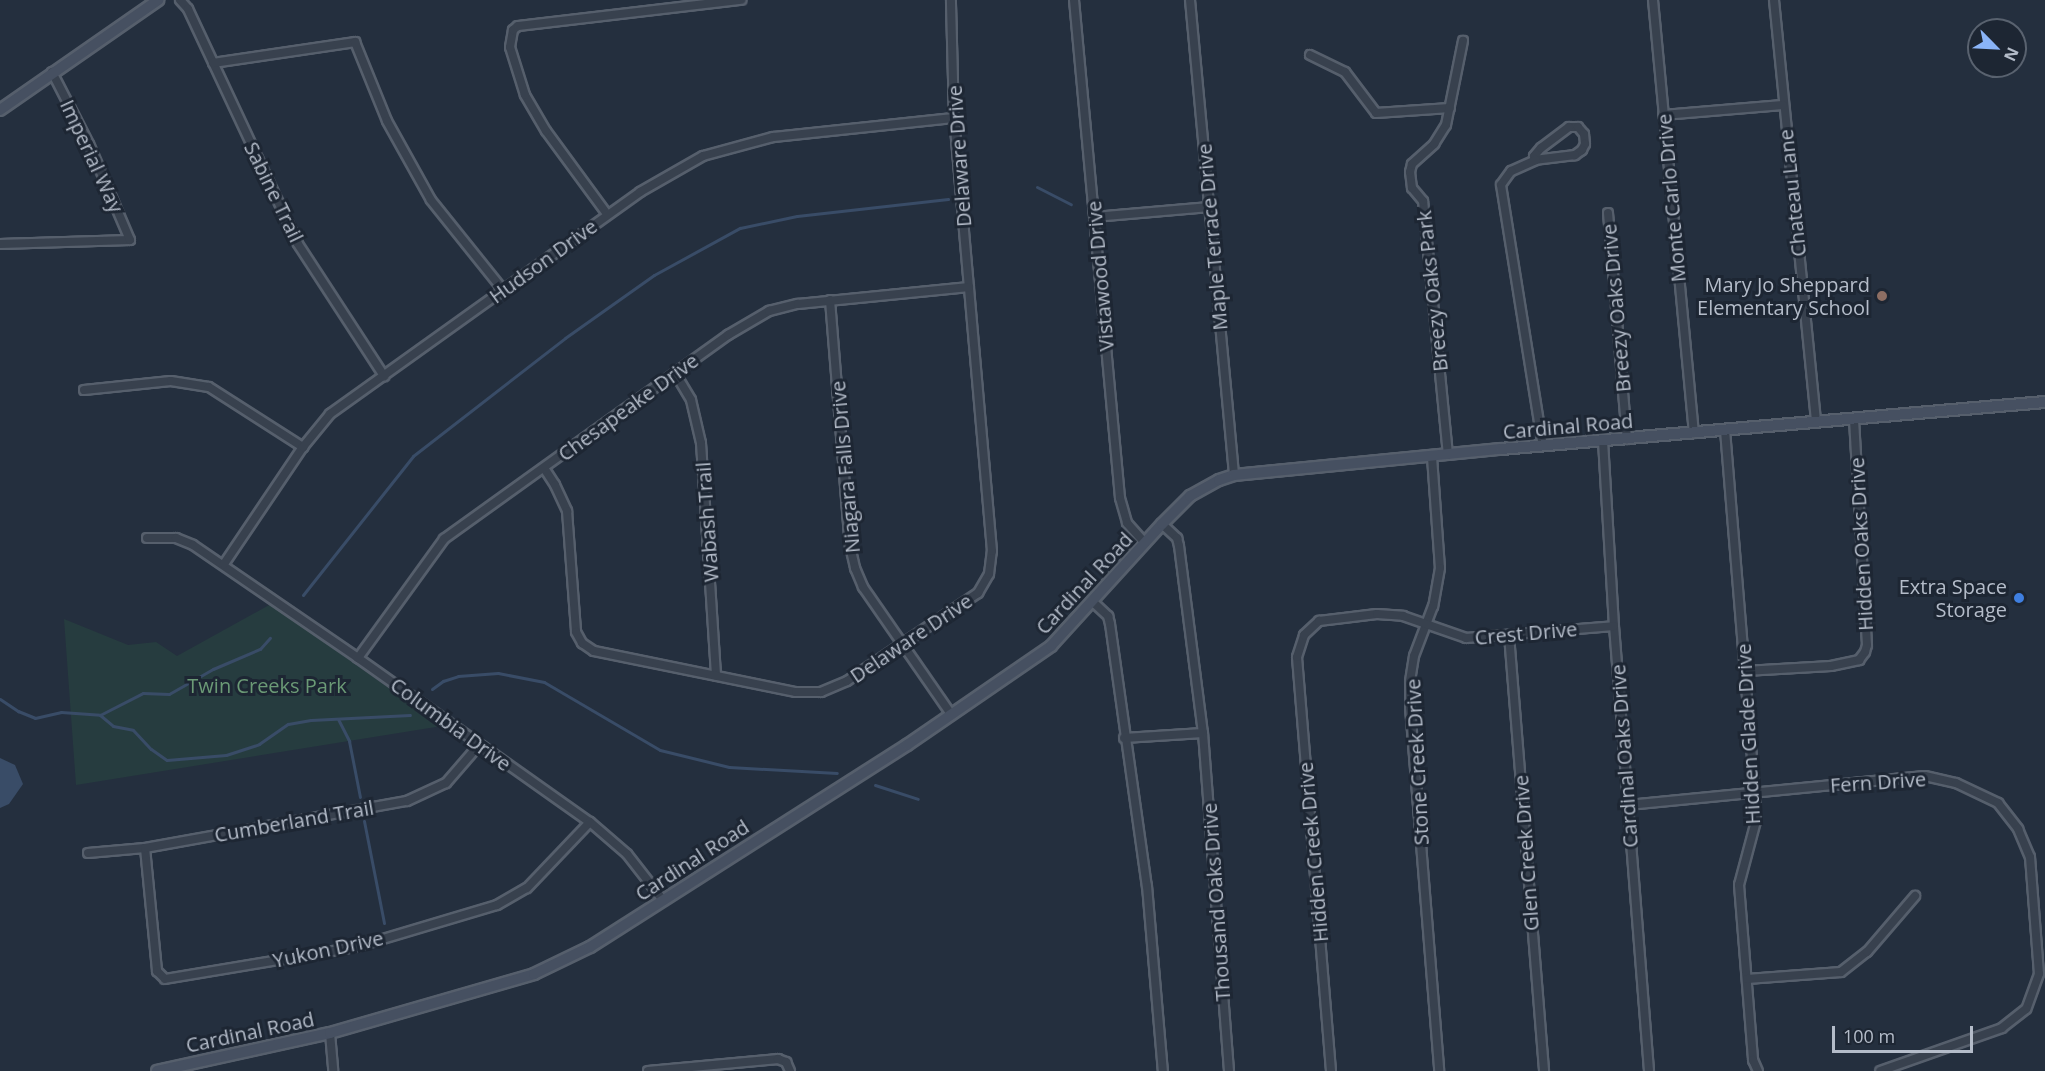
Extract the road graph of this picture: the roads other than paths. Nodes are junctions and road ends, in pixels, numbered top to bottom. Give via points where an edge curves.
1 (158, 0) edge
2 (180, 0) edge
3 (741, 0) edge
4 (951, 0) edge
5 (1074, 0) edge
6 (1190, 0) edge
7 (1653, 0) edge
8 (1773, 0) edge
9 (1463, 41) dead end
10 (1310, 55) dead end
11 (213, 63) junction
12 (52, 72) junction
13 (1783, 105) junction
14 (1450, 108) junction
15 (0, 110) edge
16 (1663, 115) junction
17 (954, 118) junction
18 (1536, 160) junction
19 (1209, 207) junction
20 (1608, 213) dead end
21 (607, 214) junction
22 (1095, 217) junction
23 (0, 244) edge
24 (969, 287) junction
25 (504, 291) junction
26 (830, 300) junction
27 (675, 373) junction
28 (384, 376) junction
29 (84, 390) dead end
30 (2045, 402) edge
31 (1854, 418) junction
32 (1816, 422) junction
33 (1725, 430) junction
34 (1694, 433) junction
35 (1627, 439) junction
36 (1603, 441) junction
37 (1544, 446) junction
38 (303, 447) junction
39 (1448, 455) junction
40 (1432, 457) junction
41 (543, 468) junction
42 (1234, 475) junction
43 (1161, 524) junction
44 (147, 538) dead end
45 (1145, 543) junction
46 (224, 564) junction
47 (1093, 602) junction
48 (1425, 625) junction
49 (1614, 626) junction
50 (1304, 635) joint
51 (1509, 635) junction
52 (904, 645) junction
53 (358, 658) junction
54 (1745, 671) junction
55 (716, 676) junction
56 (951, 714) junction
57 (1203, 733) junction
58 (1125, 738) junction
59 (478, 745) junction
60 (1755, 792) junction
61 (1628, 805) junction
62 (590, 822) junction
63 (145, 848) junction
64 (88, 853) dead end
65 (1915, 896) dead end
66 (663, 900) junction
67 (1748, 979) junction
68 (330, 1033) junction
69 (157, 1071) edge
70 (333, 1071) edge
71 (648, 1071) edge
72 (790, 1071) edge
73 (1163, 1071) edge
74 (1229, 1071) edge
75 (1331, 1071) edge
76 (1439, 1071) edge
77 (1544, 1071) edge
78 (1649, 1071) edge
79 (1758, 1071) edge
80 (1880, 1071) edge

1 - 12 street
2 - 11 street, Sabine Trail
3 - 21 street via 518,26 513,30 510,47 525,95 546,131
4 - 17 street, Delaware Drive
5 - 22 street, Vistawood Drive
6 - 19 street, Maple Terrace Drive
7 - 16 street, Monte Carlo Drive
8 - 13 street, Chateau Lane
9 - 14 street, Breezy Oaks Park
10 - 14 street via 1345,72 1376,112
11 - 25 street via 355,42 387,121 431,200
11 - 28 street, Sabine Trail via 298,244
12 - 15 street
12 - 23 street, Imperial Way via 89,144 130,240
13 - 16 street
13 - 32 street, Chateau Lane
14 - 39 street, Breezy Oaks Park via 1440,136 1417,158 1410,172 1412,188 1423,201
16 - 34 street, Monte Carlo Drive
17 - 21 street, Hudson Drive via 773,137 738,146 704,156 672,172
17 - 24 street, Delaware Drive
18 - 18 street via 1534,156 1541,148 1563,130 1578,127 1584,134 1585,144 1579,153
18 - 37 street via 1512,171 1501,184
19 - 22 street
19 - 42 street, Maple Terrace Drive
20 - 35 street, Breezy Oaks Drive
21 - 25 street, Hudson Drive
22 - 45 street, Vistawood Drive via 1119,498 1127,523
24 - 26 street, Chesapeake Drive
24 - 52 street, Delaware Drive via 991,562 978,593
25 - 28 street, Hudson Drive
26 - 27 street, Chesapeake Drive via 768,311
26 - 52 street, Niagara Falls Drive via 850,546 863,587
27 - 41 street, Chesapeake Drive
27 - 55 street, Wabash Trail via 692,400 700,443
28 - 38 street, Hudson Drive via 330,414
29 - 38 street via 171,381 199,385 226,397
30 - 31 street, Cardinal Road
31 - 32 street, Cardinal Road
31 - 54 street, Hidden Oaks Drive via 1865,652 1859,660 1842,664
32 - 33 street, Cardinal Road
33 - 34 street, Cardinal Road
33 - 54 street, Hidden Glade Drive
34 - 35 street, Cardinal Road
35 - 36 street, Cardinal Road
36 - 37 street, Cardinal Road
36 - 49 street, Cardinal Oaks Drive
37 - 39 street, Cardinal Road
38 - 46 street, Hudson Drive
39 - 40 street, Cardinal Road
40 - 42 street, Cardinal Road
40 - 48 street, Stone Creek Drive via 1440,568 1438,588
41 - 53 street, Chesapeake Drive via 444,539
41 - 55 street, Delaware Drive via 567,511 576,632 582,643 594,651
42 - 43 street, Cardinal Road via 1203,487
43 - 45 street, Cardinal Road
43 - 57 street, Thousand Oaks Drive via 1177,538 1179,546
44 - 46 street, Columbia Drive via 176,538
45 - 47 street, Cardinal Road
46 - 53 street, Columbia Drive
47 - 56 street, Cardinal Road via 1051,646
47 - 58 street via 1108,616
48 - 50 street, Crest Drive via 1403,616 1377,614 1319,621
48 - 51 street, Crest Drive via 1466,638
48 - 76 street, Stone Creek Drive via 1414,656 1410,707
49 - 51 street, Crest Drive
49 - 61 street, Cardinal Oaks Drive
50 - 75 street, Hidden Creek Drive via 1297,657
51 - 77 street, Glen Creek Drive
52 - 55 street, Delaware Drive via 847,681 821,692 796,692
52 - 56 street, Niagara Falls Drive
53 - 59 street, Columbia Drive
54 - 60 street, Hidden Glade Drive
56 - 66 street, Cardinal Road
57 - 58 street
57 - 74 street, Thousand Oaks Drive
58 - 73 street via 1147,886
59 - 62 street, Columbia Drive
59 - 63 street, Cumberland Trail via 446,783 407,801
60 - 61 street, Fern Drive
60 - 67 street, Hidden Glade Drive via 1756,821 1739,885
60 - 80 street, Fern Drive via 1925,776 1956,783 1998,803 2018,829 2030,857 2039,974 2026,1009 2002,1028
61 - 78 street, Cardinal Oaks Drive
62 - 63 street, Yukon Drive via 527,888 497,905 356,947 165,979 157,971
62 - 66 street, Columbia Drive via 627,854
63 - 64 street, Cumberland Trail
65 - 67 street via 1867,952 1841,972
66 - 68 street, Cardinal Road via 552,968
67 - 79 street, Hidden Glade Drive via 1753,1060
68 - 69 street, Cardinal Road
68 - 70 street
71 - 72 street via 768,1059 786,1062

